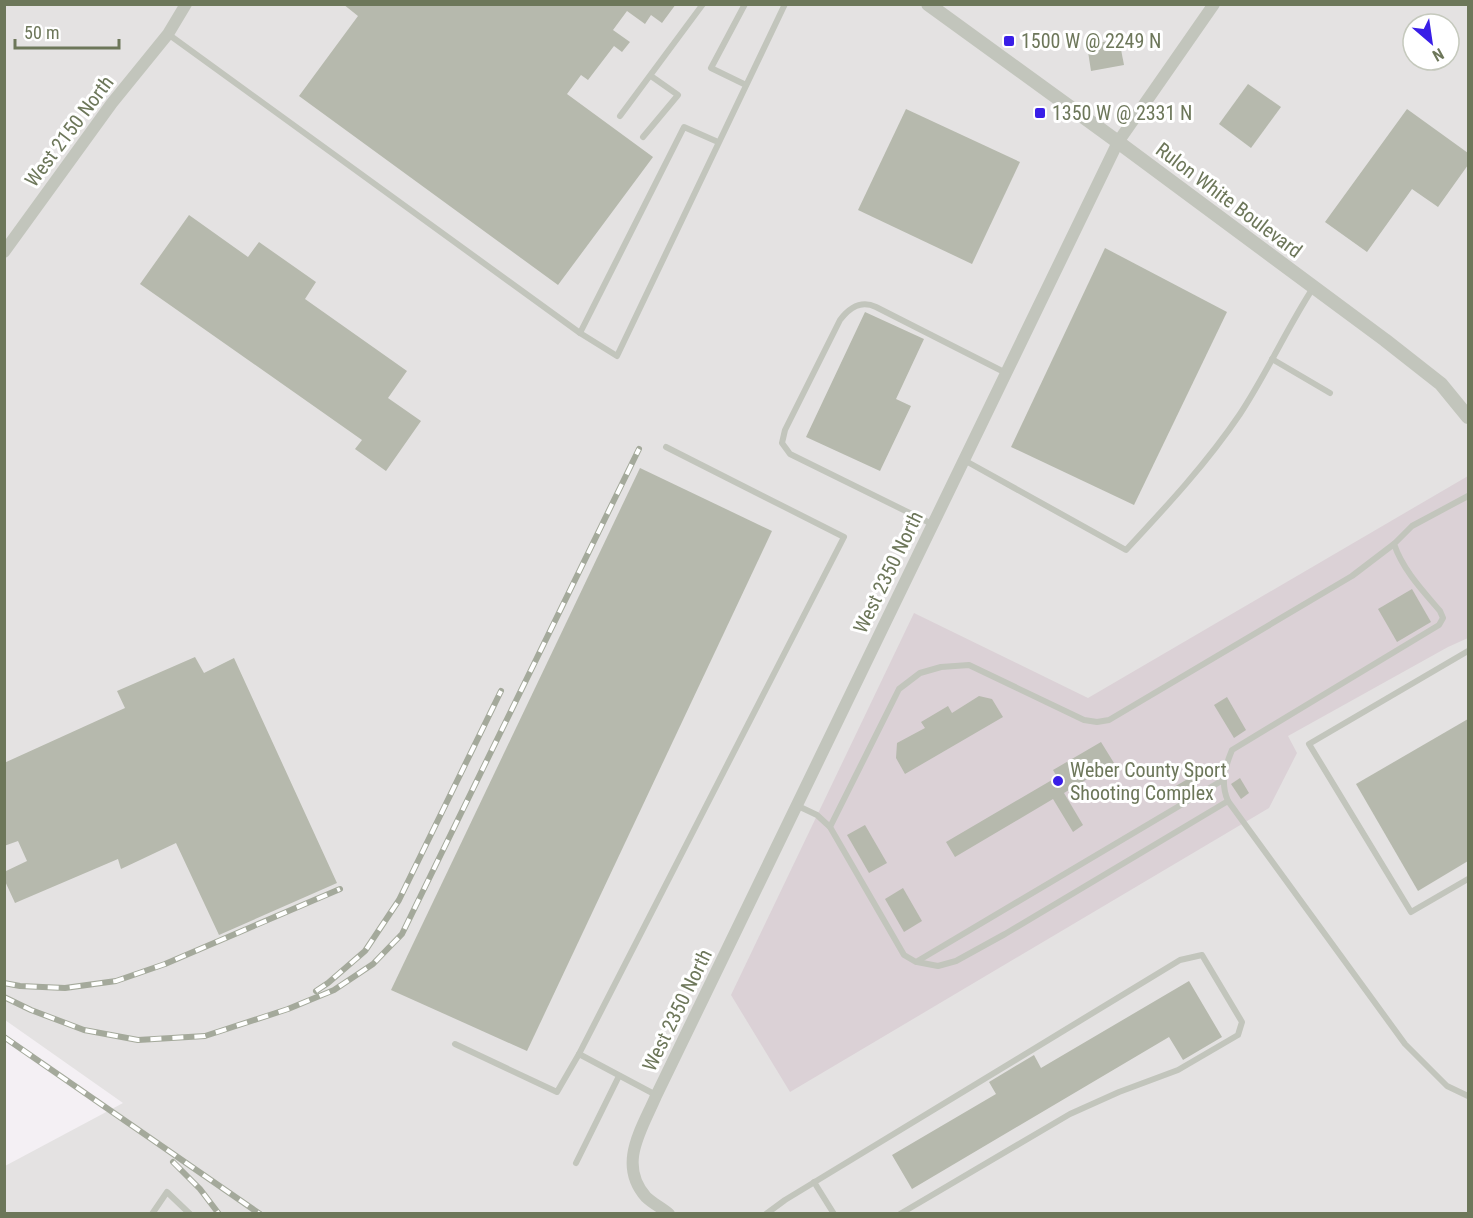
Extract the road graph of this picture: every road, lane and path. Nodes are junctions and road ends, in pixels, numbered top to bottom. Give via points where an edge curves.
1 (186, 4) edge
2 (703, 4) edge
3 (745, 4) edge
4 (785, 4) edge
5 (928, 4) edge
6 (1214, 4) edge
7 (168, 34) junction
8 (651, 76) junction
9 (746, 86) junction
10 (620, 116) dead end
11 (643, 137) dead end
12 (718, 142) junction
13 (1118, 142) junction
14 (4, 252) edge
15 (1314, 287) junction
16 (580, 333) junction
17 (1272, 359) junction
18 (1006, 373) junction
19 (1330, 393) dead end
20 (1468, 417) edge
21 (666, 447) dead end
22 (964, 460) junction
23 (1468, 496) edge
24 (932, 524) junction
25 (1394, 544) junction
26 (1468, 651) edge
27 (1223, 780) junction
28 (1228, 801) junction
29 (798, 806) junction
30 (830, 827) junction
31 (1468, 879) edge
32 (916, 962) junction
33 (455, 1044) dead end
34 (579, 1054) junction
35 (618, 1076) junction
36 (656, 1096) junction
37 (1468, 1096) edge
38 (576, 1163) dead end
39 (814, 1182) junction
40 (152, 1214) edge
41 (190, 1214) edge
42 (669, 1214) edge
43 (766, 1214) edge
44 (834, 1214) edge
45 (900, 1214) edge

1 - 7 street, West 2150 North
2 - 8 lane
3 - 9 lane via 711,68
4 - 9 lane
5 - 13 street, Rulon White Boulevard
6 - 13 street, West 2350 North
7 - 14 street, West 2150 North via 112,103
7 - 16 lane
8 - 10 lane
8 - 11 lane via 678,94
9 - 12 lane
12 - 16 lane via 684,127
12 - 16 lane via 617,356
13 - 15 street, Rulon White Boulevard
13 - 18 street, West 2350 North
15 - 17 lane
15 - 20 street, Rulon White Boulevard via 1441,384
17 - 19 lane
17 - 22 lane via 1240,414 1187,483 1126,550
18 - 22 street, West 2350 North
18 - 24 lane via 862,303 840,320 785,430 782,443 790,454
21 - 34 lane via 844,537
22 - 24 street, West 2350 North
23 - 25 lane via 1412,526
24 - 29 street, West 2350 North
25 - 27 lane via 1405,568 1440,611 1443,618 1439,625 1232,750
25 - 30 lane via 1352,576 1109,720 1084,720 969,665 920,673 899,689
26 - 31 lane via 1309,744 1410,912
27 - 28 lane
27 - 32 lane
28 - 32 lane via 956,961 938,966
28 - 37 lane via 1405,1044 1447,1086
29 - 30 lane
29 - 36 street, West 2350 North
30 - 32 lane via 904,955
33 - 34 lane via 558,1092
34 - 35 lane
35 - 36 lane
35 - 38 lane
36 - 42 street, West 2350 North via 633,1148 632,1174 646,1197
39 - 43 lane
39 - 44 lane
39 - 45 lane via 1180,960 1202,955 1242,1022 1238,1035 1178,1070 1070,1114
40 - 41 lane via 167,1192

